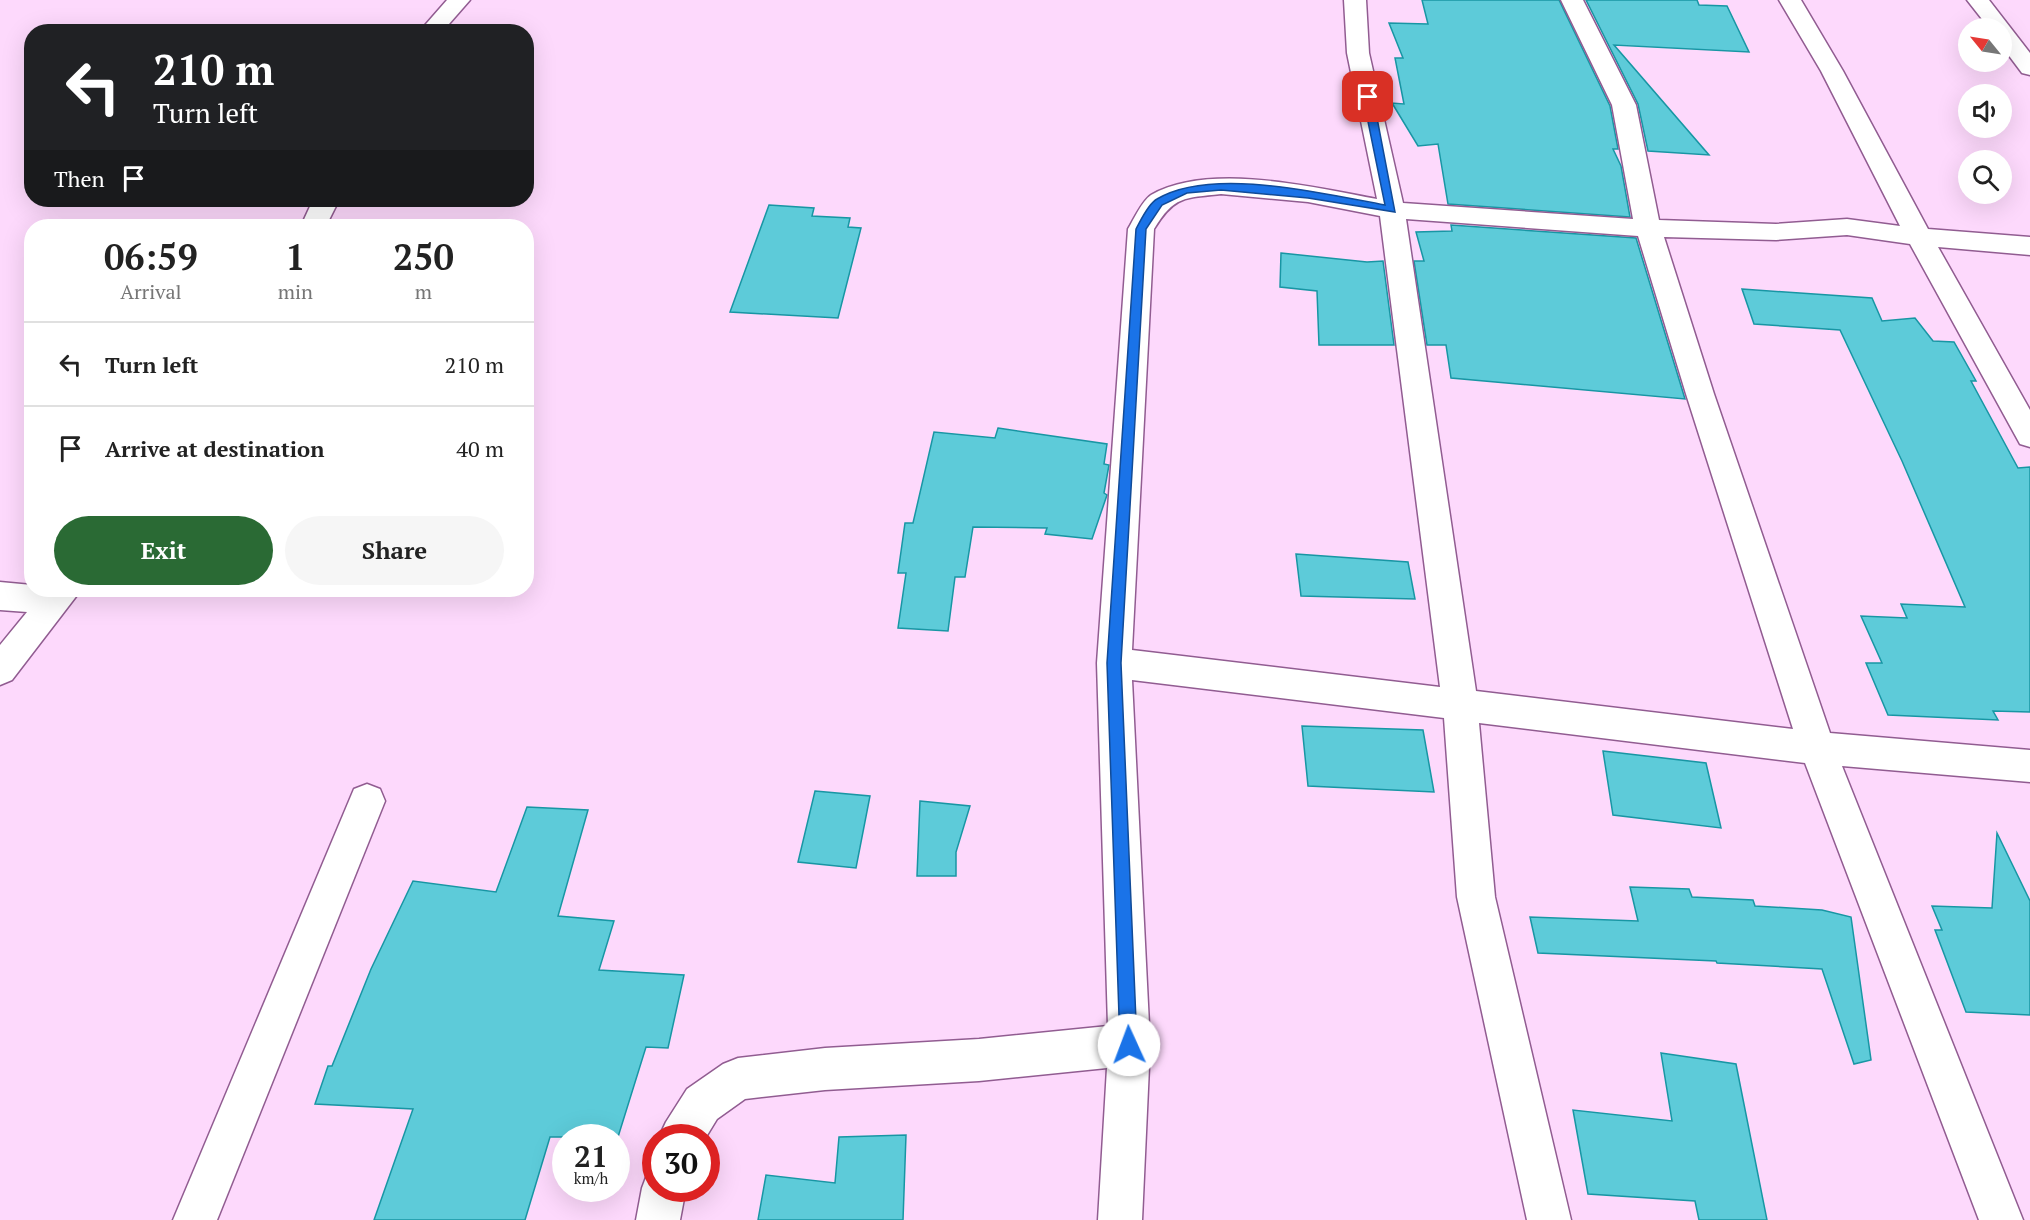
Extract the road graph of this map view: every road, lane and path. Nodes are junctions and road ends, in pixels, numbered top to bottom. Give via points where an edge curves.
1 (459, 0) edge
2 (1355, 0) edge
3 (1572, 0) edge
4 (1790, 0) edge
5 (1978, 0) edge
6 (1992, 18) edge
7 (437, 24) edge
8 (2012, 45) edge
9 (2030, 68) edge
10 (1392, 210) junction
11 (1648, 228) junction
12 (1919, 237) junction
13 (2030, 246) edge
14 (2030, 436) edge
15 (0, 596) edge
16 (24, 596) edge
17 (58, 597) edge
18 (1114, 663) junction
19 (0, 670) edge
20 (1460, 704) junction
21 (1817, 748) junction
22 (2030, 766) edge
23 (367, 801) dead end
24 (1129, 1045) junction
25 (689, 1124) edge
26 (661, 1202) edge
27 (195, 1220) edge
28 (658, 1220) edge
29 (1120, 1220) edge
30 (1549, 1220) edge
31 (2001, 1220) edge

1 - 7 street
2 - 10 street via 1358,52
3 - 11 street via 1624,105
4 - 12 street
5 - 6 street
8 - 9 street
10 - 11 street
10 - 18 street via 1308,194 1221,186 1185,190 1158,202 1141,229
10 - 20 street
11 - 12 street via 1776,232 1847,227
11 - 21 street
12 - 13 street
12 - 14 street
15 - 16 street
17 - 19 street
18 - 20 street
18 - 24 street
20 - 21 street
20 - 30 street via 1476,897
21 - 22 street
21 - 31 street
23 - 27 street
24 - 25 street via 738,1079 702,1104
24 - 29 street
26 - 28 street

